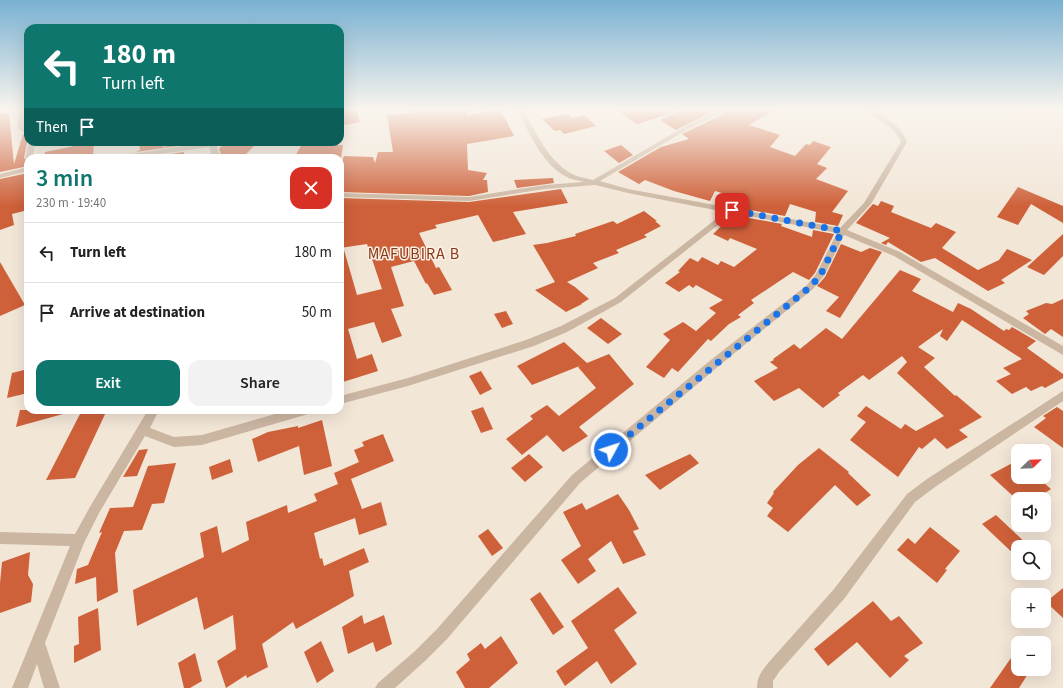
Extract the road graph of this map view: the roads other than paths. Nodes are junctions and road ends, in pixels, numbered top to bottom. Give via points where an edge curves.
1 (538, 142) edge
2 (662, 142) edge
3 (904, 142) edge
4 (194, 146) edge
5 (144, 154) edge
6 (24, 170) edge
7 (0, 176) edge
8 (592, 183) junction
9 (344, 195) edge
10 (732, 210) junction
11 (842, 231) junction
12 (1063, 351) edge
13 (1063, 394) edge
14 (344, 399) edge
15 (152, 414) edge
16 (291, 414) edge
17 (143, 430) junction
18 (0, 538) edge
19 (79, 540) junction
20 (38, 644) junction
21 (20, 688) edge
22 (52, 688) edge
23 (383, 688) edge
24 (765, 688) edge

1 - 8 street via 556,168
2 - 8 street
3 - 11 street via 867,204
4 - 5 street
6 - 7 street
8 - 9 street via 545,187 469,199
8 - 10 street
10 - 11 street
10 - 14 street via 618,300 564,329 530,343 408,382
11 - 12 street via 897,254
11 - 23 street via 820,276 810,287 576,479 442,634
13 - 24 street via 911,498 839,594 774,667 765,679
15 - 17 street
16 - 17 street via 187,442 174,442
17 - 19 street
18 - 19 street
19 - 20 street
20 - 21 street
20 - 22 street

